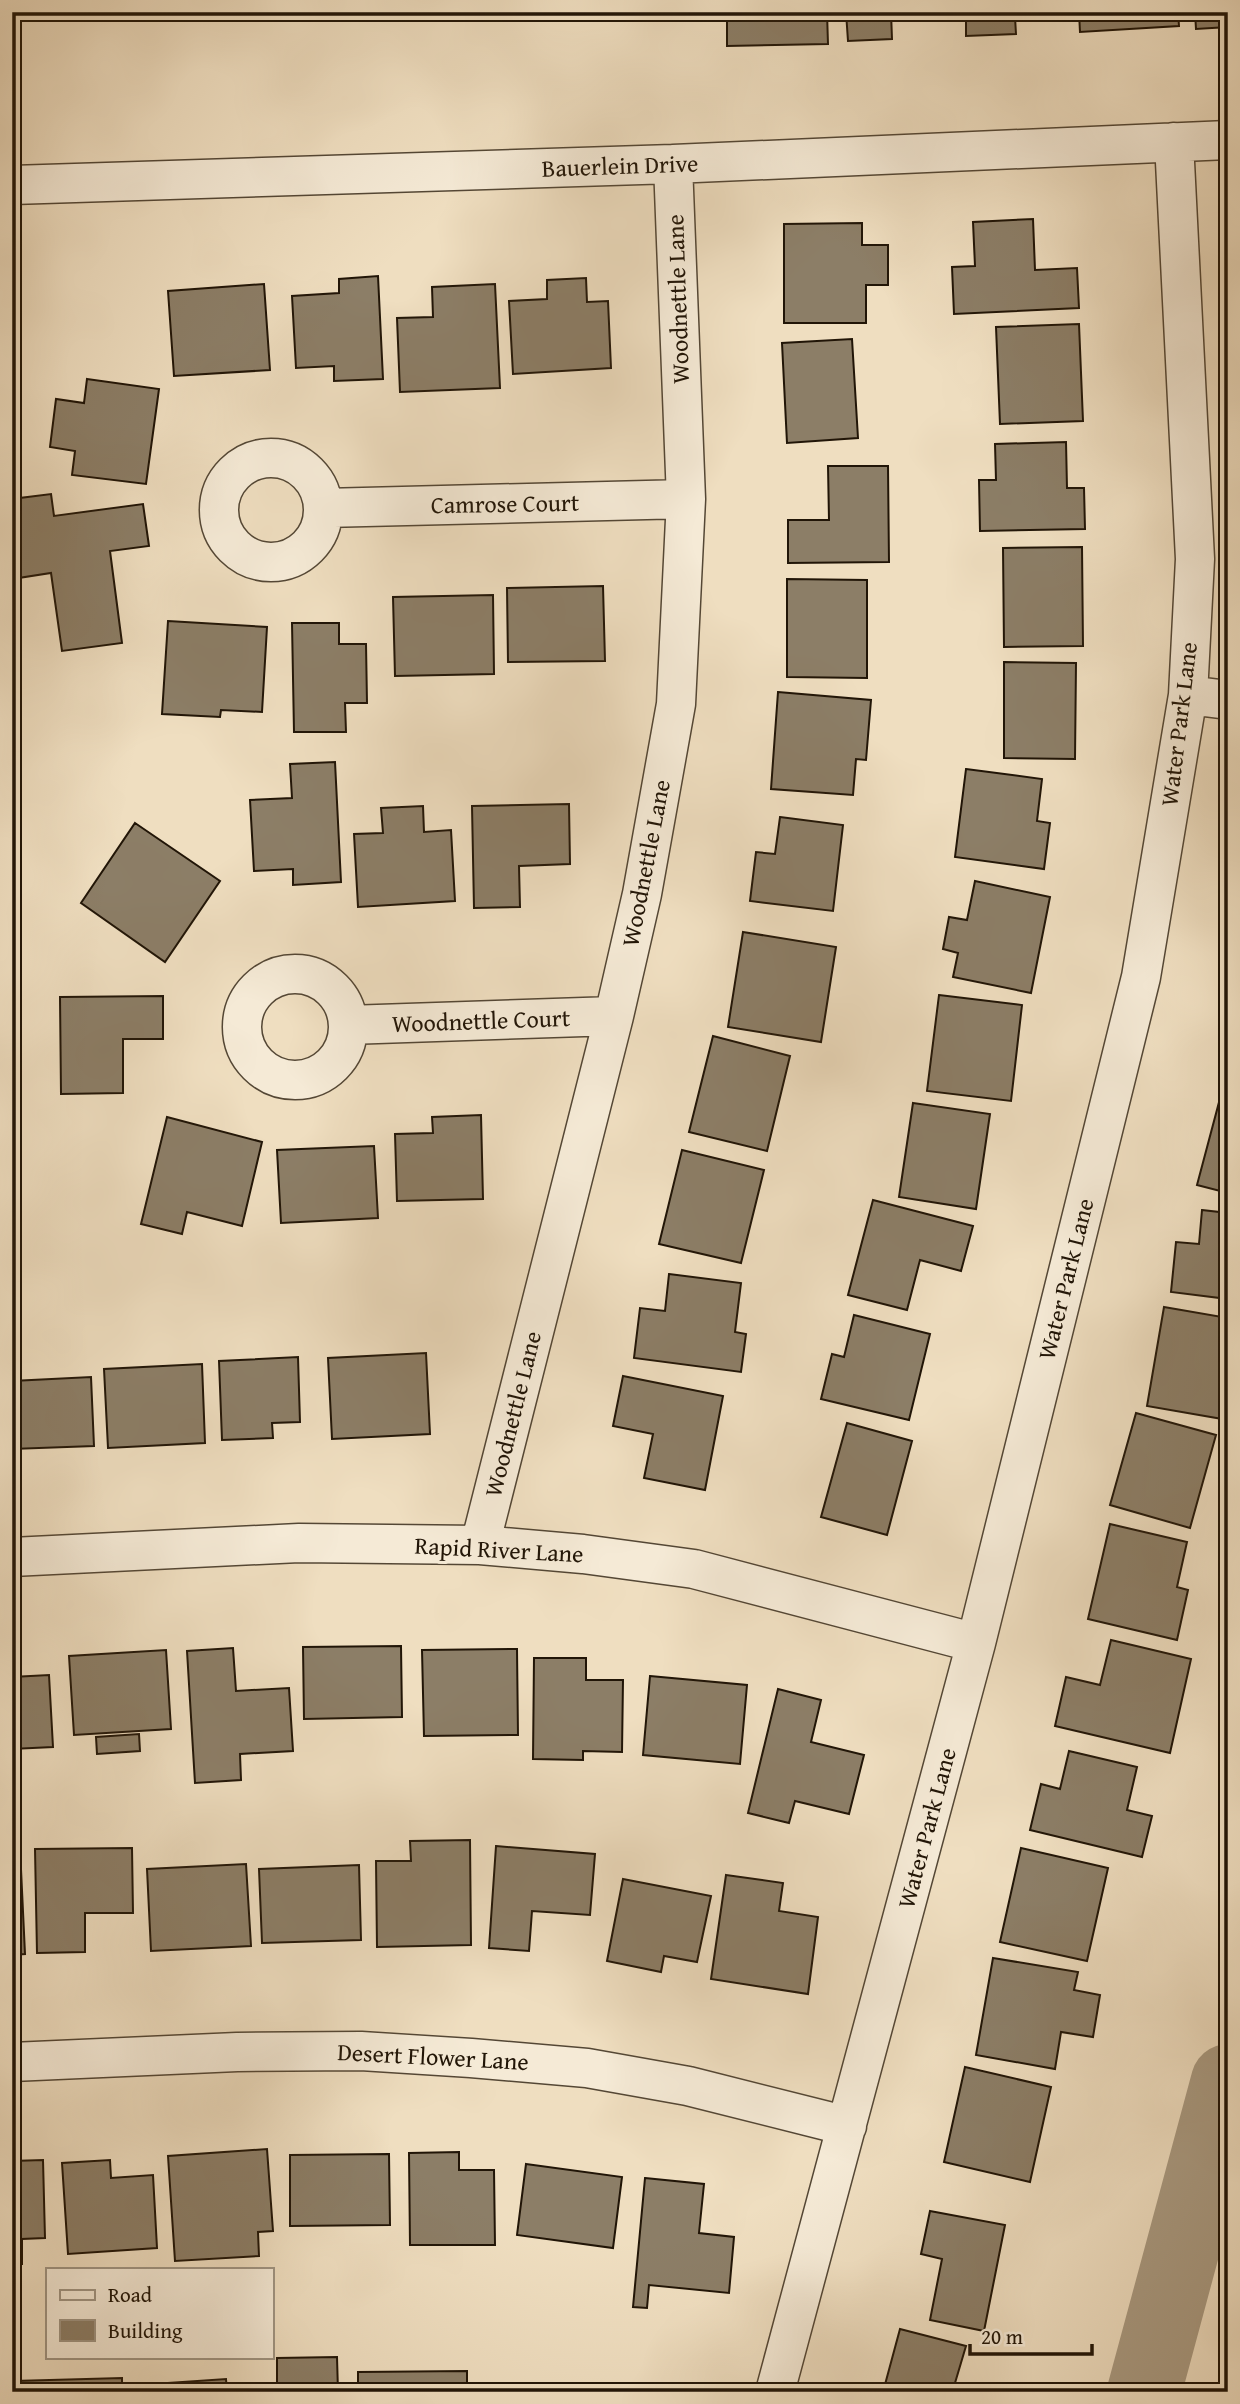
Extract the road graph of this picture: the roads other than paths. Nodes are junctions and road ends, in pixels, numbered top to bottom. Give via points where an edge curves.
1 (1228, 140) edge
2 (1174, 142) junction
3 (673, 164) junction
4 (12, 185) edge
5 (686, 499) junction
6 (324, 508) dead end
7 (1188, 695) junction
8 (1228, 700) edge
9 (614, 1016) junction
10 (348, 1026) dead end
11 (480, 1545) junction
12 (12, 1557) edge
13 (976, 1643) junction
14 (12, 2062) edge
15 (847, 2126) junction
16 (775, 2392) edge

1 - 2 street, Bauerlein Drive
2 - 3 street, Bauerlein Drive
2 - 7 street, Water Park Lane via 1195,559
3 - 4 street, Bauerlein Drive
3 - 5 street, Woodnettle Lane
5 - 6 street, Camrose Court
5 - 9 street, Woodnettle Lane via 676,704 642,894
7 - 8 street
7 - 13 street, Water Park Lane via 1141,977
9 - 10 street, Woodnettle Court
9 - 11 street, Woodnettle Lane
11 - 12 street, Rapid River Lane via 299,1543
11 - 13 street, Rapid River Lane via 694,1569
13 - 15 street, Water Park Lane
14 - 15 street, Desert Flower Lane via 347,2051 471,2058 599,2070 688,2086
15 - 16 street, Water Park Lane

